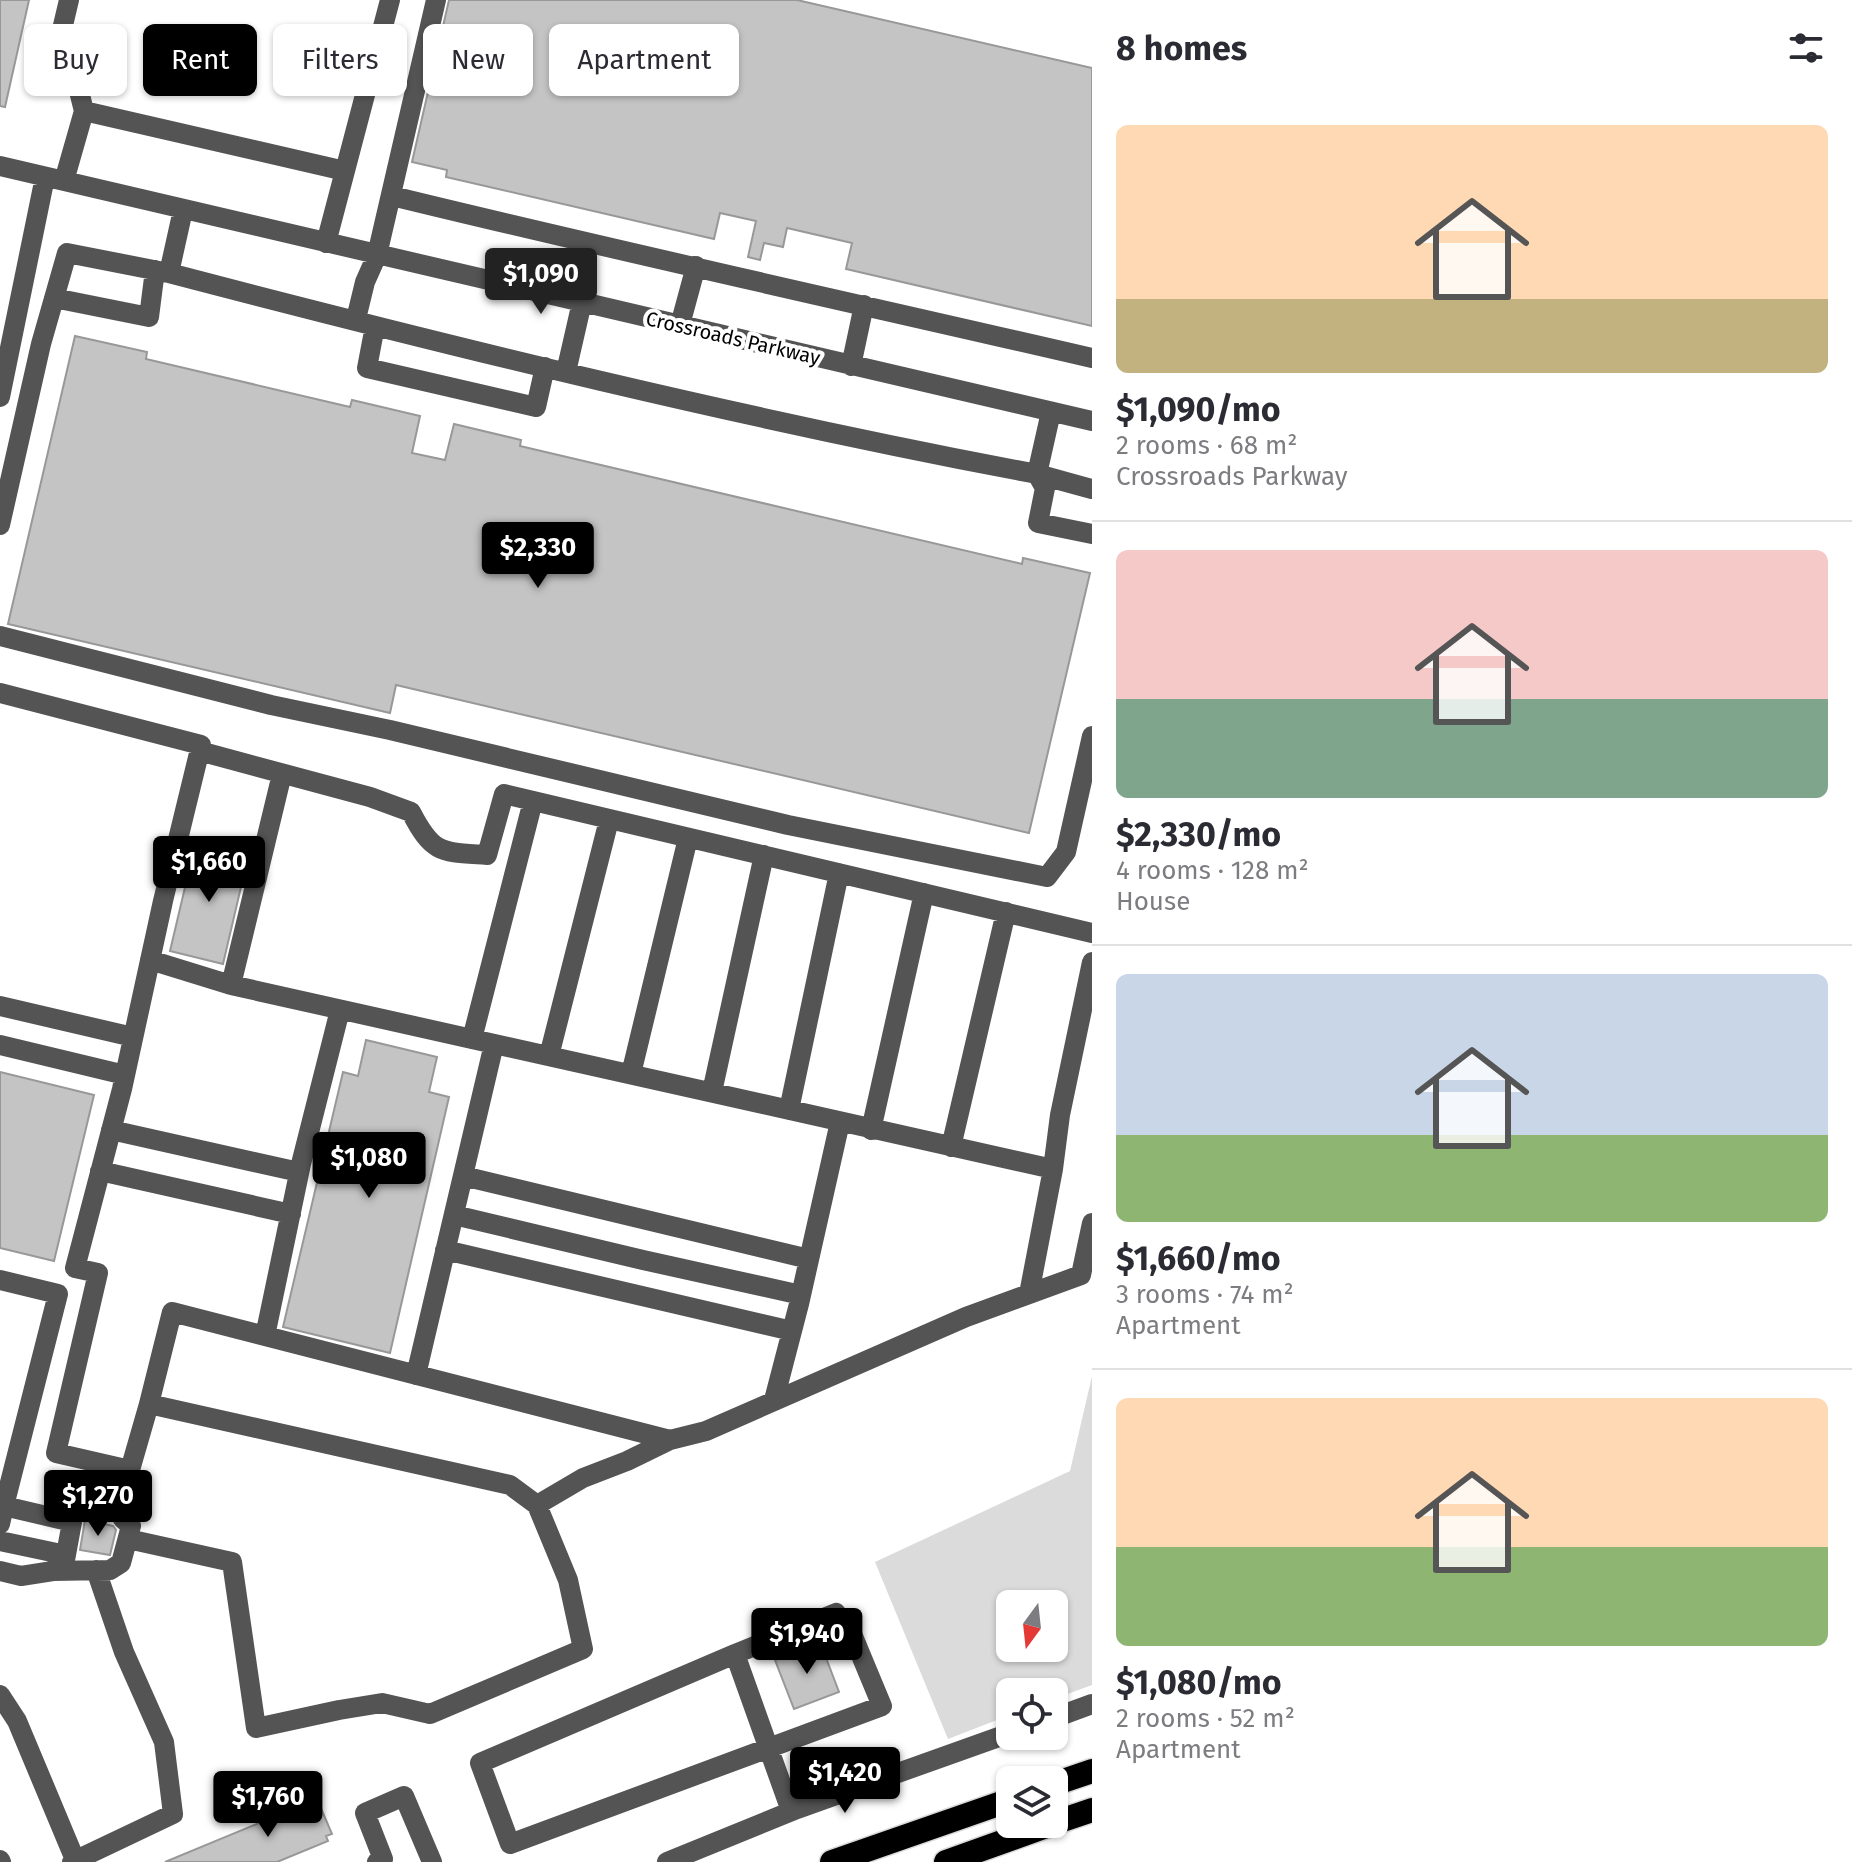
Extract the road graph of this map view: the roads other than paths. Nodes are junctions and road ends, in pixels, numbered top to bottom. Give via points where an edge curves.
1 (69, 0) edge
2 (390, 0) edge
3 (436, 0) edge
4 (84, 111) junction
5 (0, 166) edge
6 (345, 171) junction
7 (55, 179) junction
8 (392, 196) junction
9 (183, 210) junction
10 (326, 243) junction
11 (377, 255) junction
12 (696, 266) junction
13 (162, 271) junction
14 (54, 298) junction
15 (582, 302) junction
16 (864, 305) junction
17 (365, 322) junction
18 (680, 325) junction
19 (1092, 358) edge
20 (851, 366) junction
21 (545, 367) junction
22 (566, 372) junction
23 (0, 397) edge
24 (1051, 412) junction
25 (1092, 421) edge
26 (1037, 474) junction
27 (1092, 489) edge
28 (0, 525) edge
29 (1092, 534) edge
30 (0, 636) edge
31 (0, 693) edge
32 (1092, 736) edge
33 (199, 751) junction
34 (282, 774) junction
35 (533, 801) junction
36 (609, 820) junction
37 (688, 838) junction
38 (764, 855) junction
39 (839, 873) junction
40 (924, 893) junction
41 (1006, 912) junction
42 (1092, 933) edge
43 (150, 960) junction
44 (1092, 962) edge
45 (231, 985) junction
46 (0, 1006) edge
47 (340, 1010) junction
48 (133, 1037) junction
49 (472, 1039) junction
50 (494, 1044) junction
51 (0, 1045) edge
52 (549, 1056) junction
53 (631, 1074) junction
54 (125, 1075) junction
55 (712, 1092) junction
56 (789, 1110) junction
57 (840, 1122) junction
58 (111, 1130) junction
59 (871, 1130) junction
60 (951, 1147) junction
61 (1053, 1169) junction
62 (100, 1171) junction
63 (299, 1172) junction
64 (463, 1176) junction
65 (291, 1214) junction
66 (454, 1215) junction
67 (1092, 1223) edge
68 (445, 1250) junction
69 (809, 1259) junction
70 (0, 1280) edge
71 (1029, 1294) junction
72 (801, 1295) junction
73 (792, 1331) junction
74 (265, 1336) junction
75 (416, 1375) junction
76 (774, 1400) junction
77 (149, 1404) junction
78 (670, 1440) junction
79 (130, 1470) junction
80 (537, 1505) junction
81 (2, 1515) edge
82 (128, 1539) junction
83 (0, 1541) edge
84 (65, 1563) junction
85 (96, 1570) junction
86 (0, 1571) edge
87 (735, 1654) junction
88 (0, 1695) edge
89 (1092, 1704) edge
90 (1068, 1713) edge
91 (996, 1738) edge
92 (769, 1749) junction
93 (1092, 1771) edge
94 (1068, 1779) edge
95 (996, 1805) edge
96 (1092, 1810) edge
97 (791, 1811) junction
98 (1068, 1819) edge
99 (1014, 1838) edge
100 (74, 1861) edge
101 (382, 1861) edge
102 (432, 1862) edge
103 (667, 1862) edge
104 (832, 1862) edge
105 (946, 1862) edge

1 - 4 street via 56,55 79,91
2 - 6 street
3 - 8 street
4 - 6 street
4 - 7 street
5 - 7 street, Crossroads Parkway
6 - 10 street
7 - 9 street, Crossroads Parkway
7 - 23 street
8 - 11 street
8 - 12 street
9 - 10 street, Crossroads Parkway
9 - 13 street
10 - 11 street, Crossroads Parkway
11 - 15 street, Crossroads Parkway
11 - 17 street via 365,282
12 - 16 street
12 - 18 street
13 - 14 street via 67,253
13 - 14 street via 149,317
13 - 17 street
14 - 28 street
15 - 18 street, Crossroads Parkway
15 - 22 street
16 - 19 street
16 - 20 street
17 - 21 street
17 - 21 street via 367,368 536,407
18 - 20 street, Crossroads Parkway
20 - 24 street, Crossroads Parkway
21 - 22 street
22 - 26 street via 874,444
24 - 25 street, Crossroads Parkway
24 - 26 street
26 - 27 street
26 - 29 street via 1045,488 1038,523
30 - 32 street via 788,825 1047,877 1066,852
31 - 33 street via 201,745
33 - 34 street
33 - 43 street
34 - 35 street via 411,812 424,837 456,853 487,855 504,794
34 - 45 street
35 - 36 street
35 - 49 street
36 - 37 street
36 - 52 street
37 - 38 street
37 - 53 street
38 - 39 street
38 - 55 street
39 - 40 street
39 - 56 street
40 - 41 street
40 - 59 street
41 - 42 street
41 - 60 street
43 - 45 street
43 - 48 street
44 - 61 street
45 - 47 street
46 - 48 street
47 - 49 street
47 - 63 street
48 - 54 street
49 - 50 street
50 - 52 street
50 - 64 street
51 - 54 street
52 - 53 street
53 - 55 street
54 - 58 street
55 - 56 street
56 - 57 street
57 - 59 street
57 - 69 street
58 - 62 street
58 - 63 street
59 - 60 street
60 - 61 street
61 - 71 street
62 - 65 street
62 - 79 street via 75,1268 98,1273 56,1453
63 - 65 street
64 - 66 street
64 - 69 street
65 - 74 street
66 - 68 street
66 - 72 street
67 - 71 street via 1081,1275
68 - 73 street
68 - 75 street
69 - 72 street
70 - 81 street via 58,1294
71 - 76 street
72 - 73 street
73 - 76 street
74 - 75 street
74 - 77 street via 172,1312
75 - 78 street
76 - 78 street via 706,1431
77 - 79 street
77 - 80 street via 510,1485
78 - 80 street via 583,1478
79 - 82 street via 123,1519 131,1526
80 - 82 street via 568,1580 583,1649 430,1714 382,1703 256,1728 232,1562
81 - 84 street via 72,1522
82 - 85 street via 121,1563
83 - 84 street
84 - 85 street
84 - 86 street via 21,1576
85 - 100 street via 124,1652 164,1742 173,1814
87 - 92 street
87 - 92 street via 836,1613 850,1629 882,1706
87 - 92 street via 480,1763 510,1844
88 - 100 street via 17,1721
89 - 90 street
91 - 97 street
92 - 97 street
93 - 94 highway
95 - 104 highway
96 - 98 highway
97 - 103 street
99 - 105 highway
101 - 102 street via 365,1813 404,1796

